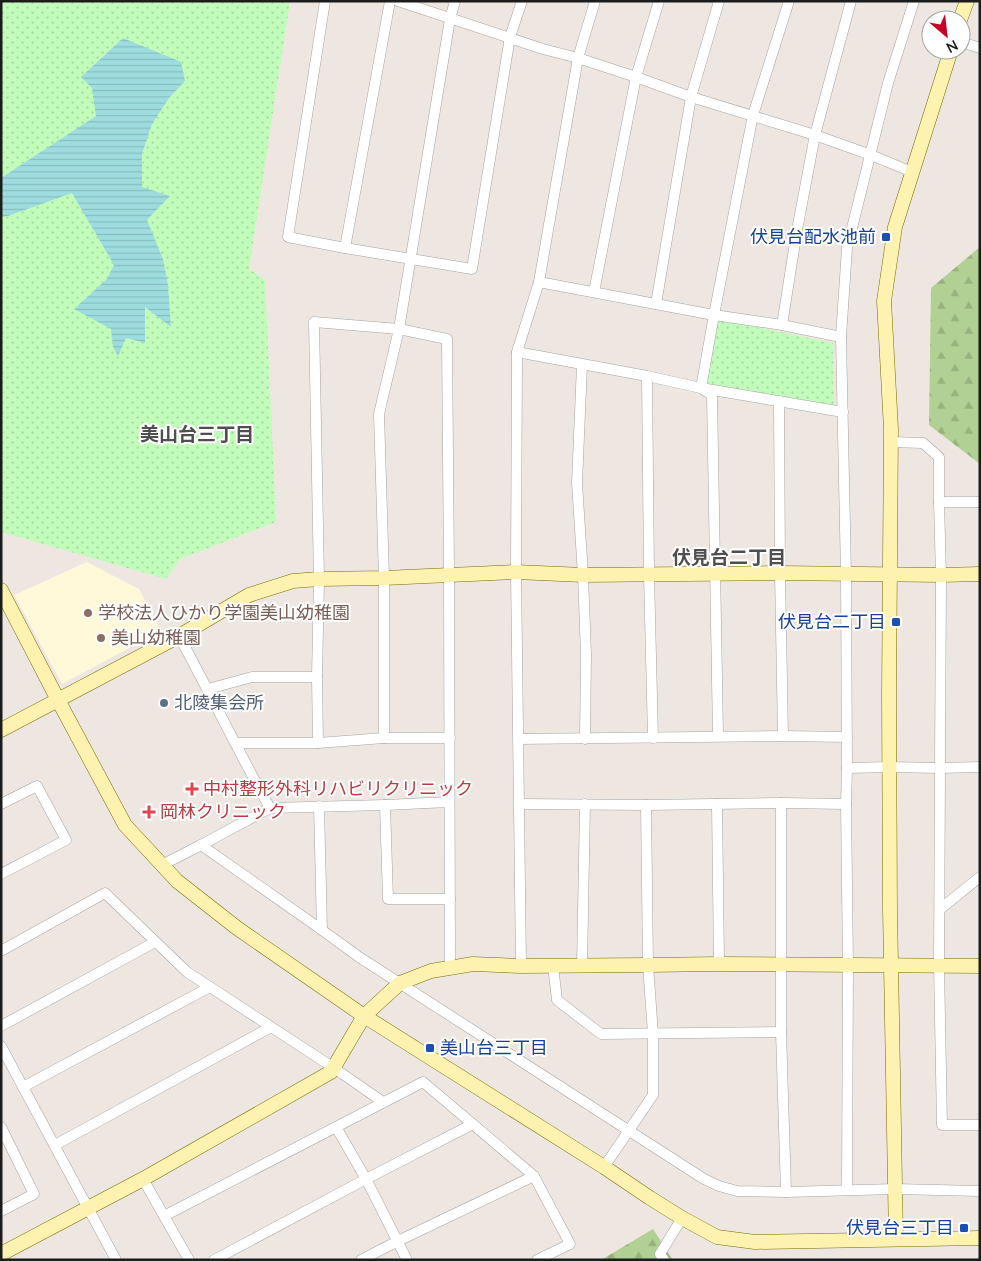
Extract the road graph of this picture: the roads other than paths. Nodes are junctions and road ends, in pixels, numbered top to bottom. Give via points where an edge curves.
1 (326, 1) edge
2 (390, 1) edge
3 (398, 1) edge
4 (455, 1) edge
5 (522, 1) edge
6 (595, 1) edge
7 (659, 1) edge
8 (719, 1) edge
9 (789, 1) edge
10 (851, 1) edge
11 (914, 1) edge
12 (450, 19) junction
13 (510, 37) junction
14 (578, 58) junction
15 (948, 60) edge
16 (636, 76) junction
17 (691, 97) junction
18 (753, 115) junction
19 (815, 135) junction
20 (871, 155) junction
21 (912, 172) junction
22 (345, 248) junction
23 (410, 258) junction
24 (539, 282) junction
25 (594, 292) junction
26 (656, 304) junction
27 (714, 315) junction
28 (782, 325) junction
29 (399, 329) junction
30 (840, 337) junction
31 (517, 352) junction
32 (582, 364) junction
33 (647, 376) junction
34 (702, 388) junction
35 (779, 401) junction
36 (843, 412) junction
37 (891, 442) junction
38 (939, 502) junction
39 (980, 502) edge
40 (516, 572) junction
41 (780, 573) junction
42 (449, 574) junction
43 (714, 574) junction
44 (980, 574) edge
45 (583, 575) junction
46 (649, 575) junction
47 (846, 575) junction
48 (890, 575) junction
49 (941, 575) junction
50 (384, 578) junction
51 (318, 579) junction
52 (1, 590) edge
53 (179, 636) junction
54 (316, 677) junction
55 (208, 689) junction
56 (58, 700) junction
57 (1, 730) edge
58 (718, 736) junction
59 (783, 736) junction
60 (847, 737) junction
61 (384, 738) junction
62 (450, 738) junction
63 (653, 738) junction
64 (519, 739) junction
65 (585, 739) junction
66 (236, 743) junction
67 (318, 743) junction
68 (890, 767) junction
69 (980, 767) edge
70 (847, 768) junction
71 (940, 768) junction
72 (449, 802) junction
73 (781, 803) junction
74 (1, 804) edge
75 (520, 804) junction
76 (585, 804) junction
77 (717, 804) junction
78 (846, 804) junction
79 (385, 805) junction
80 (646, 805) junction
81 (319, 806) junction
82 (270, 808) junction
83 (201, 845) junction
84 (162, 865) junction
85 (1, 874) edge
86 (980, 876) edge
87 (450, 899) junction
88 (940, 909) junction
89 (322, 930) junction
90 (155, 942) junction
91 (1, 951) edge
92 (718, 964) junction
93 (648, 965) junction
94 (781, 965) junction
95 (848, 965) junction
96 (891, 965) junction
97 (938, 965) junction
98 (521, 966) junction
99 (553, 966) junction
100 (582, 966) junction
101 (980, 966) edge
102 (450, 968) junction
103 (400, 984) junction
104 (210, 987) junction
105 (364, 1016) junction
106 (1, 1026) edge
107 (271, 1027) junction
108 (781, 1032) junction
109 (653, 1034) junction
110 (1, 1046) edge
111 (334, 1068) junction
112 (23, 1087) junction
113 (383, 1102) junction
114 (473, 1124) junction
115 (980, 1125) edge
116 (336, 1126) junction
117 (1, 1127) edge
118 (629, 1130) junction
119 (4, 1138) edge
120 (55, 1145) junction
121 (604, 1168) junction
122 (534, 1176) junction
123 (143, 1179) junction
124 (366, 1179) junction
125 (895, 1189) junction
126 (846, 1190) junction
127 (980, 1191) edge
128 (786, 1192) junction
129 (89, 1208) junction
130 (1, 1210) edge
131 (164, 1216) junction
132 (682, 1218) junction
133 (980, 1238) edge
134 (896, 1239) junction
135 (398, 1241) junction
136 (2, 1251) edge
137 (116, 1260) edge
138 (189, 1260) edge
139 (214, 1260) edge
140 (361, 1260) edge
141 (407, 1260) edge
142 (537, 1260) edge
143 (664, 1260) edge

1 - 22 street via 288,237
2 - 22 street
3 - 12 street
4 - 12 street
5 - 13 street
6 - 14 street
7 - 16 street
8 - 17 street
9 - 18 street
10 - 19 street
11 - 20 street via 888,83
12 - 13 street
12 - 23 street
13 - 14 street
13 - 23 street via 472,269
14 - 16 street
14 - 24 street
15 - 21 street
16 - 17 street
16 - 25 street
17 - 18 street
17 - 26 street
18 - 19 street
18 - 27 street
19 - 20 street
19 - 28 street
20 - 21 street
20 - 30 street via 847,248
21 - 37 street via 895,227 884,301
22 - 23 street
23 - 29 street
24 - 25 street
24 - 31 street
25 - 26 street
26 - 27 street
27 - 28 street
27 - 34 street
28 - 30 street
29 - 42 street via 446,339
29 - 50 street via 379,414
29 - 51 street via 314,322
30 - 36 street
31 - 32 street
31 - 40 street
32 - 33 street
32 - 45 street via 577,483
33 - 34 street
33 - 46 street
34 - 35 street
34 - 43 street via 712,395
35 - 36 street
35 - 41 street
36 - 47 street
37 - 38 street via 923,443 939,457
37 - 48 street
38 - 39 street
38 - 49 street
40 - 42 street
40 - 45 street
40 - 64 street
41 - 43 street
41 - 47 street
41 - 59 street
42 - 50 street
42 - 62 street
43 - 46 street
43 - 58 street
44 - 49 street
45 - 46 street
45 - 65 street
46 - 63 street
47 - 48 street
47 - 60 street
48 - 49 street
48 - 68 street
49 - 71 street
50 - 51 street
50 - 61 street
51 - 53 street via 293,581 249,595
51 - 54 street
52 - 56 street
53 - 55 street
53 - 56 street
54 - 55 street via 252,676
54 - 67 street
55 - 66 street
56 - 57 street
56 - 84 street via 125,825
58 - 59 street
58 - 63 street
59 - 60 street
60 - 70 street
61 - 62 street
61 - 67 street
62 - 72 street
63 - 65 street
64 - 65 street
64 - 75 street
66 - 67 street
66 - 82 street
68 - 70 street
68 - 71 street
68 - 96 street
69 - 71 street
70 - 78 street
71 - 88 street
72 - 79 street
72 - 87 street
73 - 77 street
73 - 78 street
73 - 94 street
74 - 85 street via 38,786 66,840
75 - 76 street
75 - 98 street
76 - 80 street
76 - 100 street
77 - 80 street
77 - 92 street
78 - 95 street
79 - 81 street
79 - 87 street via 388,899
80 - 93 street
81 - 82 street
81 - 89 street
82 - 83 street
83 - 84 street
83 - 89 street
84 - 105 street via 177,881 237,928
86 - 88 street
87 - 102 street
88 - 97 street
89 - 103 street
90 - 91 street via 105,894
90 - 104 street via 187,972
90 - 106 street
92 - 93 street
92 - 94 street
93 - 100 street
93 - 109 street
94 - 95 street
94 - 108 street
95 - 96 street
95 - 126 street
96 - 97 street
96 - 125 street
97 - 101 street
97 - 115 street via 942,1125
98 - 99 street
98 - 102 street via 473,964
99 - 100 street
99 - 109 street via 557,1000 601,1034
102 - 103 street via 432,970
103 - 105 street
103 - 118 street
104 - 107 street
104 - 112 street
105 - 111 street
105 - 121 street
107 - 111 street
107 - 120 street
108 - 109 street
108 - 128 street
109 - 118 street via 653,1094
110 - 112 street
111 - 113 street
111 - 123 street
112 - 120 street
113 - 114 street via 423,1082
113 - 116 street
114 - 122 street
114 - 124 street
116 - 124 street
116 - 131 street
117 - 119 street
118 - 121 street
118 - 128 street via 719,1186 737,1191
119 - 130 street via 34,1194
120 - 129 street
121 - 132 street
122 - 135 street
122 - 142 street via 570,1244
123 - 129 street
123 - 131 street
124 - 135 street
124 - 139 street
125 - 126 street
125 - 127 street
125 - 134 street
126 - 128 street
129 - 136 street
129 - 137 street
131 - 138 street
132 - 134 street via 717,1237 755,1242
132 - 143 street via 660,1254
133 - 134 street
135 - 140 street
135 - 141 street

